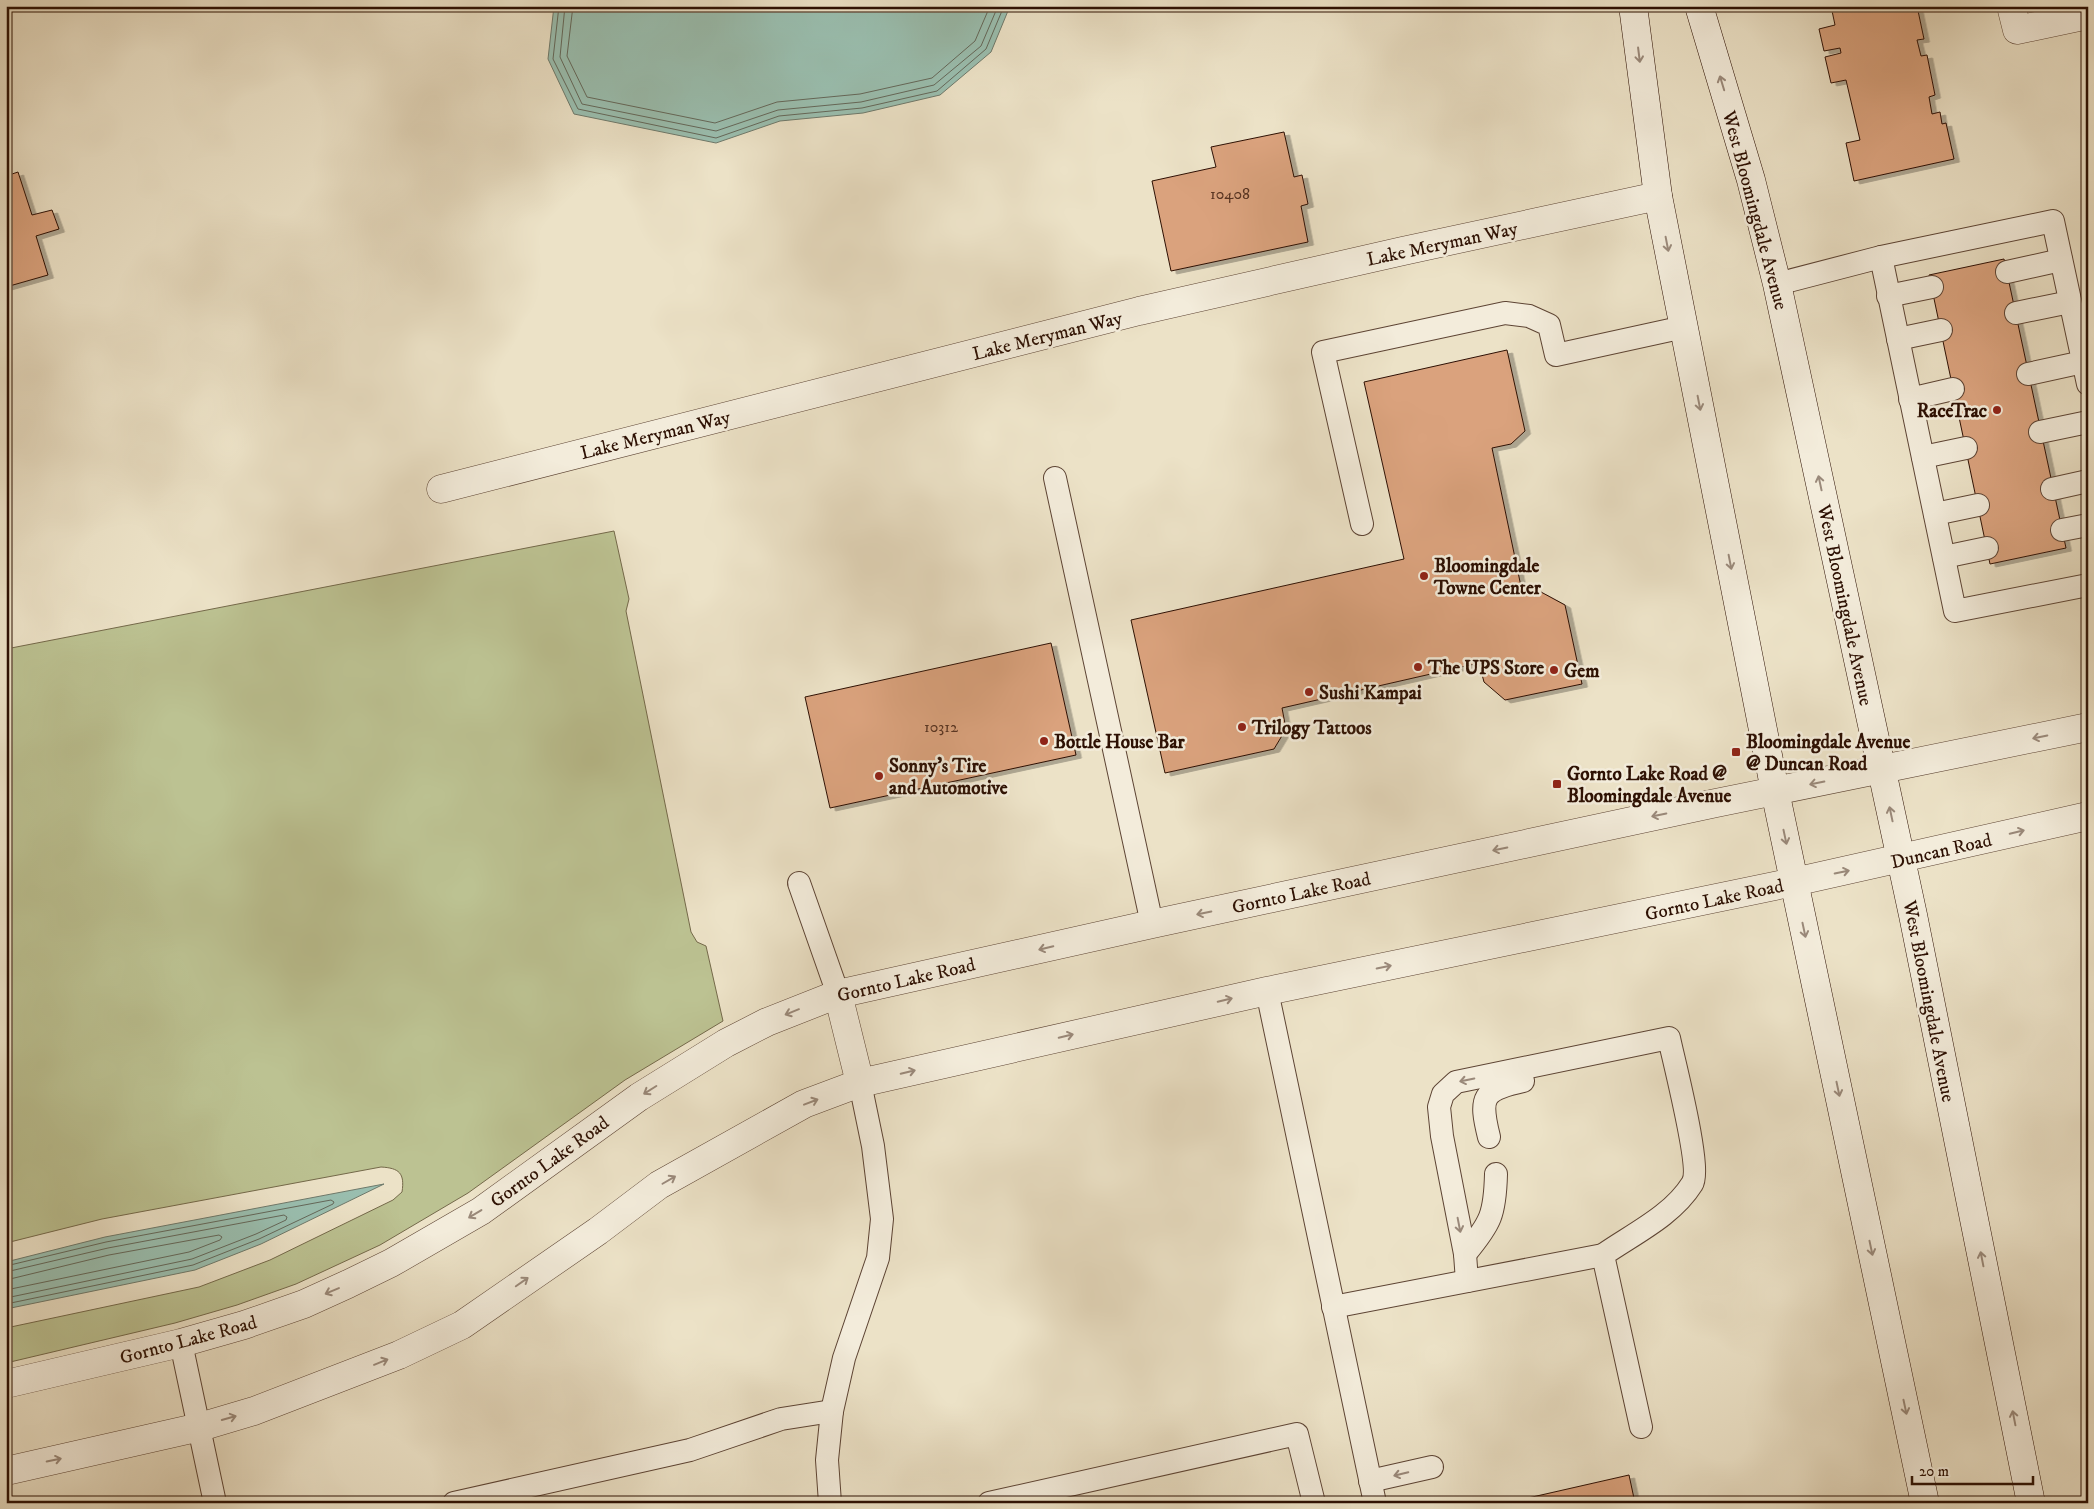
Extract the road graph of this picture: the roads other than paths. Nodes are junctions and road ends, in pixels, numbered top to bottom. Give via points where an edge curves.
1 (1633, 6) edge
2 (1699, 6) edge
3 (2010, 6) edge
4 (2088, 15) edge
5 (1658, 196) junction
6 (1881, 257) junction
7 (2061, 260) junction
8 (2007, 272) dead end
9 (1777, 284) junction
10 (1932, 287) dead end
11 (1888, 296) junction
12 (2070, 302) junction
13 (2016, 314) dead end
14 (1684, 327) junction
15 (1941, 330) dead end
16 (1898, 339) junction
17 (2083, 362) junction
18 (2028, 374) dead end
19 (2088, 384) edge
20 (1953, 389) dead end
21 (1910, 398) junction
22 (2088, 422) edge
23 (2040, 432) dead end
24 (1966, 448) dead end
25 (1923, 457) junction
26 (1055, 478) dead end
27 (2088, 481) edge
28 (441, 489) dead end
29 (2052, 489) dead end
30 (1978, 505) dead end
31 (1935, 514) junction
32 (1362, 524) dead end
33 (2088, 525) edge
34 (2062, 530) dead end
35 (1987, 548) dead end
36 (1944, 557) junction
37 (2088, 585) edge
38 (2088, 726) edge
39 (1882, 770) junction
40 (1775, 791) junction
41 (2088, 816) edge
42 (1901, 859) junction
43 (1794, 882) junction
44 (799, 883) dead end
45 (1152, 924) junction
46 (1268, 990) junction
47 (838, 994) junction
48 (1645, 1043) junction
49 (860, 1083) junction
50 (1489, 1137) dead end
51 (1496, 1174) dead end
52 (1465, 1254) junction
53 (1603, 1255) junction
54 (1467, 1281) junction
55 (1333, 1307) junction
56 (181, 1343) junction
57 (6, 1384) edge
58 (832, 1411) junction
59 (200, 1427) junction
60 (1641, 1427) dead end
61 (1432, 1467) dead end
62 (6, 1470) edge
63 (1370, 1481) junction
64 (215, 1503) edge
65 (454, 1503) edge
66 (830, 1503) edge
67 (989, 1503) edge
68 (1314, 1503) edge
69 (1375, 1503) edge
70 (1925, 1503) edge
71 (2031, 1503) edge

1 -> 5 street
9 -> 2 street, West Bloomingdale Avenue via 1751,180
3 - 4 street via 2016,30
5 -> 14 street
5 - 28 street, Lake Meryman Way via 1139,311
6 - 7 lane via 2053,221
6 - 9 lane
6 - 11 lane
7 - 8 lane
7 - 12 lane
39 -> 9 street, West Bloomingdale Avenue
10 - 11 lane
11 - 16 lane
12 - 13 lane
12 - 17 lane
14 - 32 lane via 1556,355 1549,325 1529,316 1505,313 1324,352
14 -> 40 street
15 - 16 lane
16 - 21 lane
17 - 18 lane
17 - 19 lane
20 - 21 lane
21 - 25 lane
22 - 23 lane
24 - 25 lane
25 - 31 lane
26 - 45 lane
27 - 29 lane
30 - 31 lane
31 - 36 lane
33 - 34 lane
35 - 36 lane
36 - 37 lane via 1955,612
38 -> 39 street
39 -> 40 street, Gornto Lake Road
42 -> 39 street, West Bloomingdale Avenue
40 -> 43 street
40 -> 45 street, Gornto Lake Road
42 -> 41 street, Duncan Road
43 -> 42 street, Duncan Road
71 -> 42 street, West Bloomingdale Avenue
46 -> 43 street, Gornto Lake Road
43 -> 70 street
44 - 47 lane
45 -> 47 street, Gornto Lake Road
49 -> 46 street, Gornto Lake Road
46 - 55 lane
47 - 49 street
47 -> 56 street, Gornto Lake Road via 767,1022 695,1062 593,1128 481,1210 390,1263 304,1304
48 - 50 lane via 1632,1056 1499,1086 1484,1101
48 -> 52 lane via 1456,1082 1443,1094 1439,1107 1442,1136
48 - 53 lane via 1669,1038 1695,1160 1694,1183 1667,1212
49 - 58 lane via 882,1219 878,1258 844,1358
59 -> 49 street, Gornto Lake Road via 308,1391 399,1355 462,1325 660,1185 804,1104
51 - 52 lane via 1495,1205 1480,1236
52 - 54 lane
53 - 54 lane
53 - 60 lane
54 - 55 lane
55 - 63 lane
56 - 57 street, Gornto Lake Road
56 - 59 lane
58 - 65 lane via 781,1419 690,1450
58 - 66 lane via 827,1460
62 -> 59 street, Gornto Lake Road
59 - 64 lane
61 -> 63 lane
63 - 69 lane
67 - 68 lane via 1297,1434

